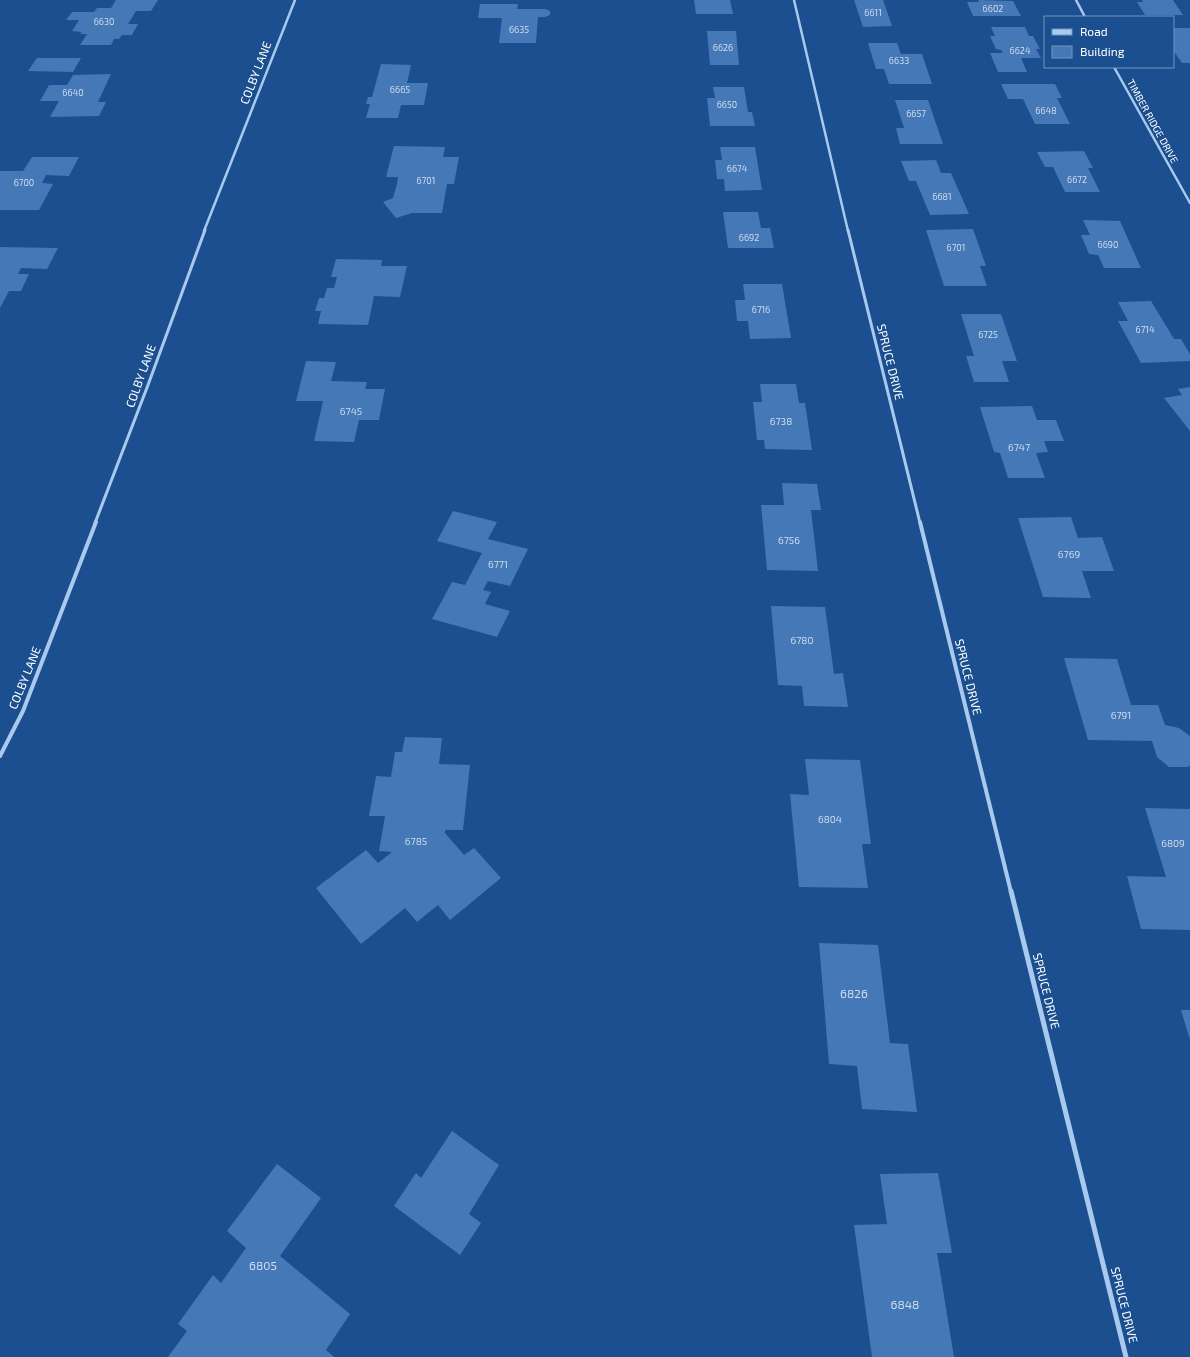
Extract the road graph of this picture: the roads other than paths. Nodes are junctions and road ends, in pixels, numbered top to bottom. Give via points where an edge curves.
1 (295, 0) edge
2 (794, 0) edge
3 (1076, 0) edge
4 (1085, 16) edge
5 (1115, 68) edge
6 (1190, 203) edge
7 (0, 756) edge
8 (1126, 1357) edge

1 - 7 street, COLBY LANE via 198,247 148,385 23,710
2 - 8 street, SPRUCE DRIVE via 857,268
3 - 4 street
5 - 6 street, TIMBER RIDGE DRIVE

